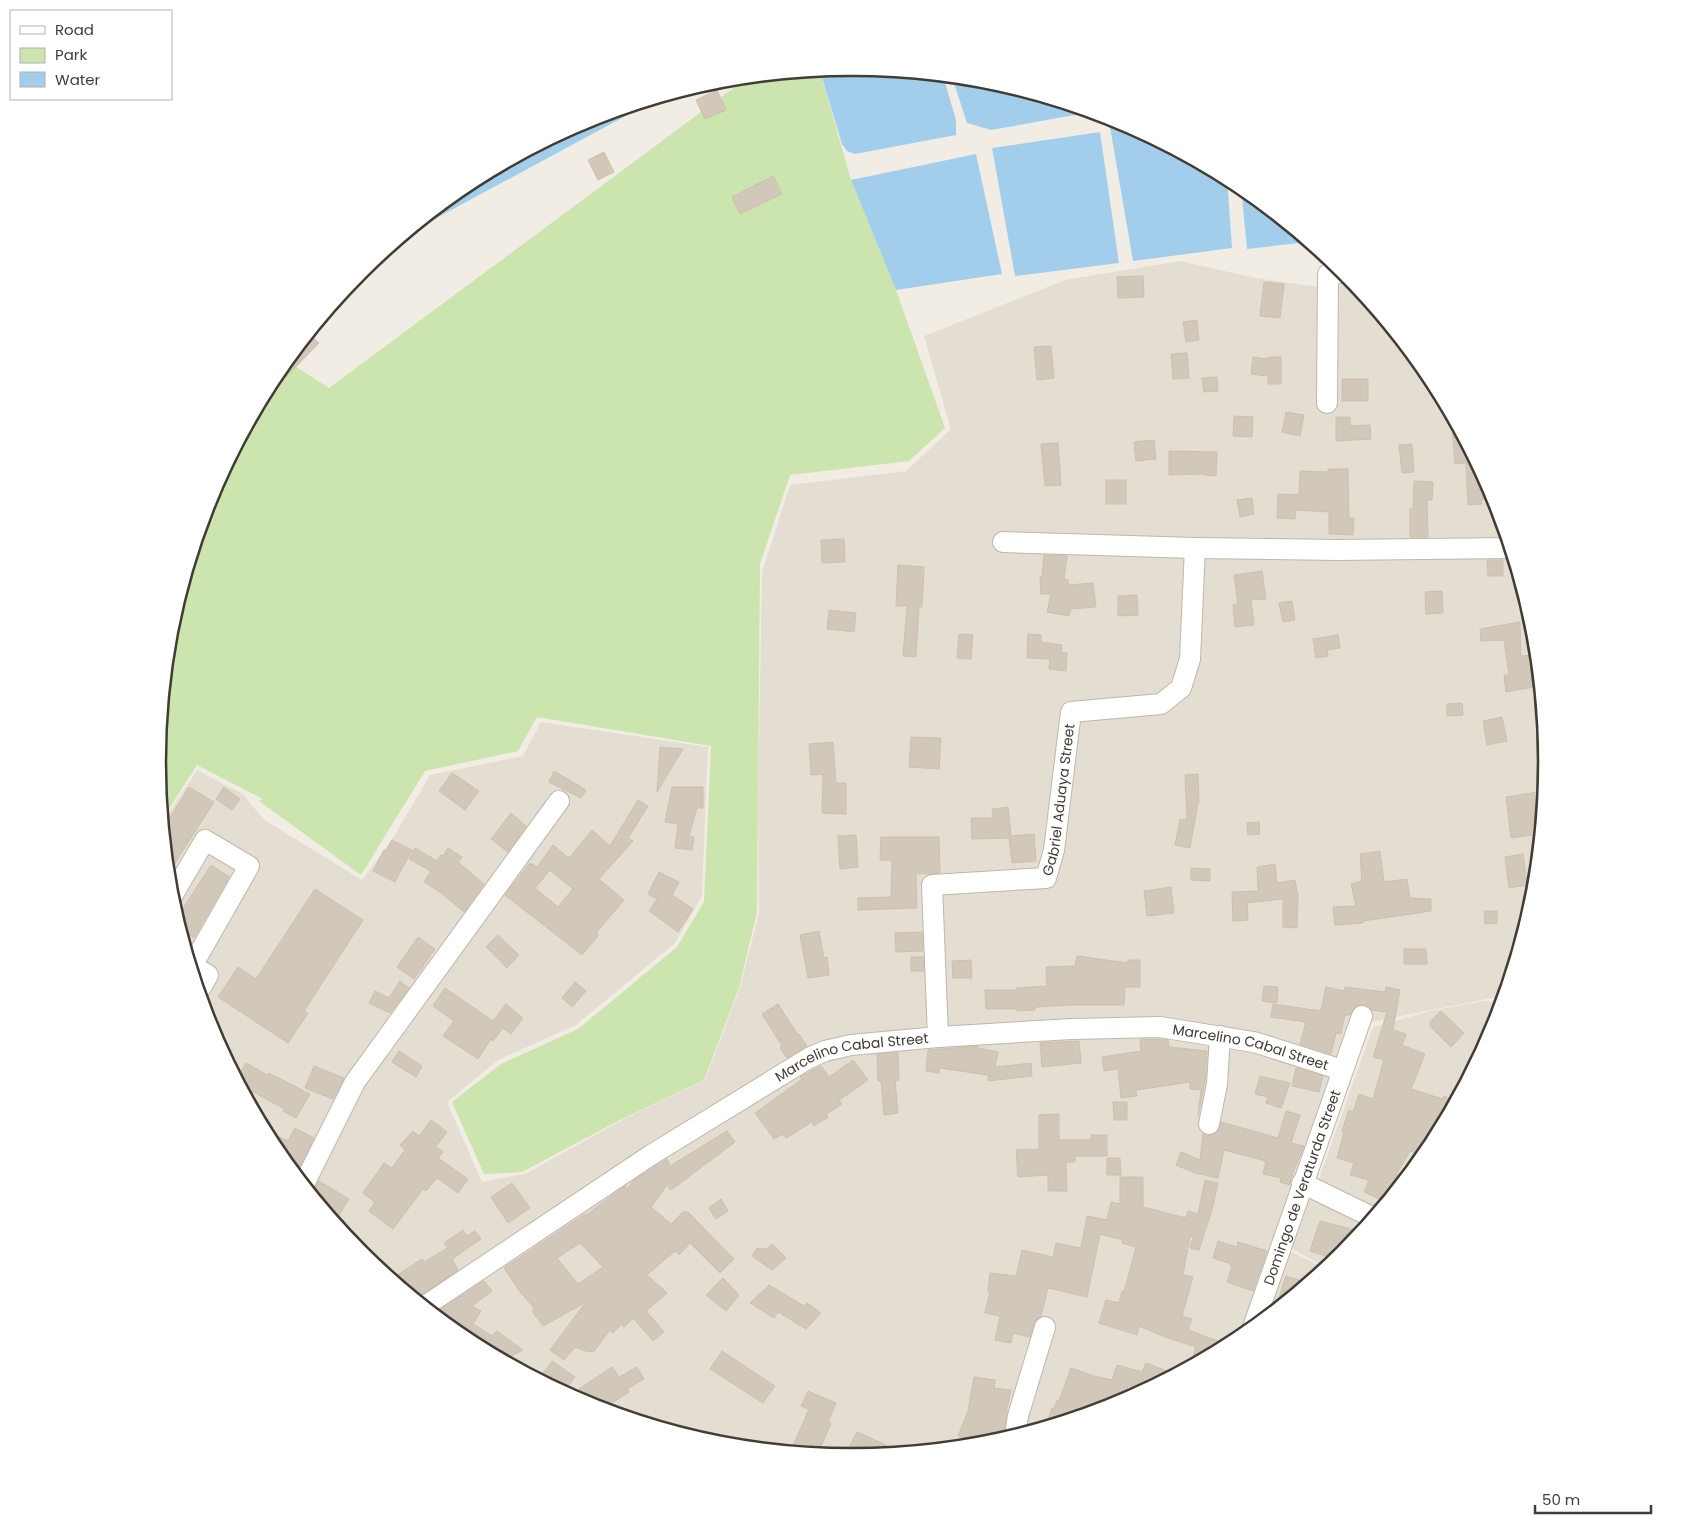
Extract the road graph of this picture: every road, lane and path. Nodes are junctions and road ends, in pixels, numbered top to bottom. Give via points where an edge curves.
1 (1334, 273) edge
2 (1327, 403) dead end
3 (1003, 542) dead end
4 (1195, 548) junction
5 (1504, 548) edge
6 (559, 801) dead end
7 (178, 887) edge
8 (196, 959) edge
9 (199, 969) edge
10 (203, 984) edge
11 (1362, 1016) dead end
12 (1220, 1036) junction
13 (938, 1037) junction
14 (1342, 1070) junction
15 (1209, 1124) dead end
16 (307, 1178) edge
17 (1302, 1183) junction
18 (1368, 1215) edge
19 (429, 1302) edge
20 (1257, 1317) edge
21 (1045, 1326) dead end
22 (1016, 1428) edge

1 - 2 street via 1328,274
3 - 4 street
4 - 5 street
4 - 13 street, Gabriel Aduaya Street via 1190,660 1181,688 1161,704 1071,712 1054,850 1046,878 932,885
6 - 16 street via 354,1082
7 - 8 street via 205,840 249,866
9 - 10 street via 208,975
11 - 14 street, Domingo de Veraturda Street
12 - 13 street, Marcelino Cabal Street via 1160,1027
12 - 14 street, Marcelino Cabal Street via 1254,1042
12 - 15 street via 1217,1084
13 - 19 street, Marcelino Cabal Street via 851,1045 810,1058 651,1155
14 - 17 street, Domingo de Veraturda Street
17 - 18 street
17 - 20 street, Domingo de Veraturda Street
21 - 22 street

